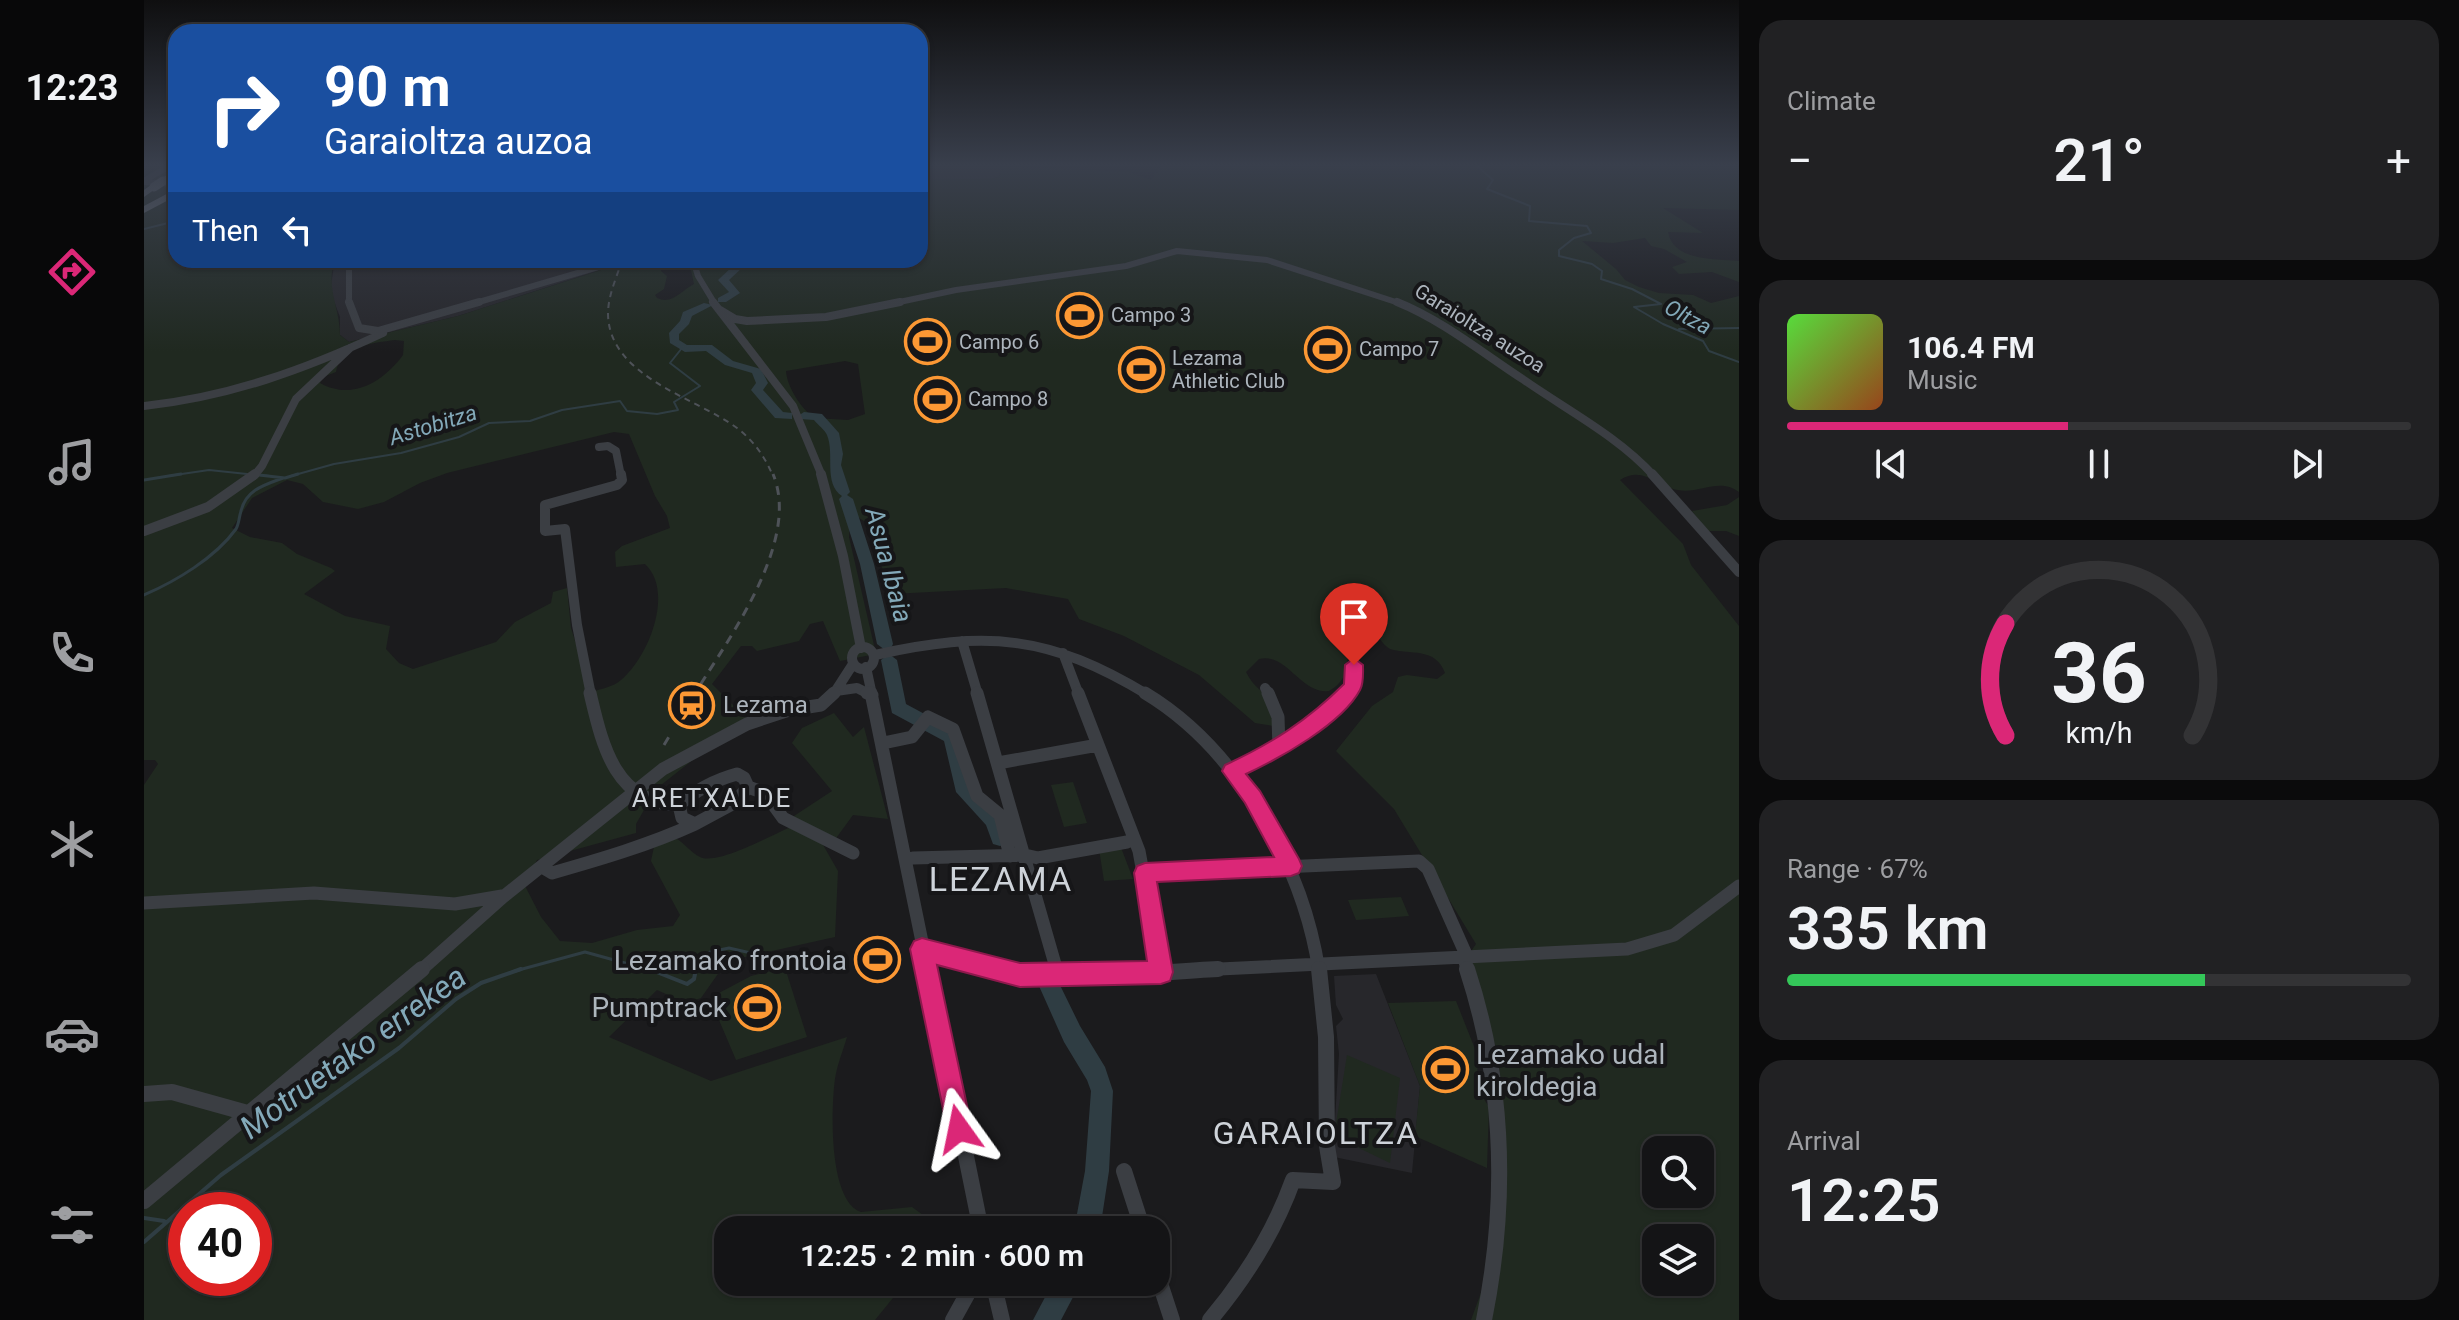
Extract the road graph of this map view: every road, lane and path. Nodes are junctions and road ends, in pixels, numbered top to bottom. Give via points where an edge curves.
1 (349, 268) edge
2 (592, 268) edge
3 (695, 268) edge
4 (720, 310) junction
5 (745, 323) junction
6 (733, 325) junction
7 (387, 330) junction
8 (745, 339) junction
9 (350, 348) junction
10 (144, 406) edge
11 (599, 447) dead end
12 (144, 531) edge
13 (1739, 572) edge
14 (1349, 626) dead end
15 (962, 641) junction
16 (861, 648) junction
17 (1063, 653) junction
18 (1081, 660) junction
19 (865, 662) junction
20 (1069, 669) junction
21 (1265, 688) dead end
22 (836, 691) junction
23 (872, 695) junction
24 (888, 742) dead end
25 (1098, 745) junction
26 (1279, 749) junction
27 (998, 763) junction
28 (1232, 771) junction
29 (748, 787) junction
30 (638, 789) junction
31 (679, 805) junction
32 (695, 824) junction
33 (1127, 842) dead end
34 (853, 853) dead end
35 (1018, 856) junction
36 (913, 858) dead end
37 (1291, 866) junction
38 (542, 867) junction
39 (1145, 873) junction
40 (1739, 886) edge
41 (507, 894) junction
42 (144, 903) edge
43 (922, 949) junction
44 (1466, 959) junction
45 (1318, 966) junction
46 (1161, 972) junction
47 (1059, 977) junction
48 (144, 1094) edge
49 (251, 1114) junction
50 (1124, 1171) dead end
51 (144, 1201) edge
52 (978, 1216) edge
53 (1138, 1216) edge
54 (966, 1296) edge
55 (996, 1296) edge
56 (1164, 1296) edge
57 (953, 1320) edge
58 (1002, 1320) edge
59 (1172, 1320) edge
60 (1210, 1320) edge
61 (1484, 1320) edge

1 - 7 street via 349,305 359,328
2 - 7 street
3 - 4 street
4 - 5 street
4 - 6 street
5 - 6 street, Garaioltza auzoa
5 - 8 street
5 - 13 street, Garaioltza auzoa via 826,317 956,290 1126,266 1177,251 1267,260 1401,303 1478,349 1642,463
6 - 8 street
7 - 9 street
8 - 16 street via 781,387 811,446
9 - 10 street via 229,391
9 - 12 street via 296,400 251,478 228,498
11 - 30 street via 616,451 622,480 545,505 544,526 545,531 565,529 586,679 607,759
14 - 26 street via 1353,687
15 - 17 street via 1017,642
15 - 19 street
15 - 27 street
16 - 19 street via 870,649
16 - 19 street via 850,656
17 - 18 street
17 - 20 street
18 - 20 street
18 - 28 street via 1154,700
19 - 22 street
19 - 23 street
20 - 25 street
21 - 26 street via 1279,715
22 - 23 street via 857,688
22 - 30 street via 821,705 729,732
23 - 43 street
24 - 35 street via 912,737 926,718 949,726 977,796 1000,815
25 - 27 street
25 - 39 street
26 - 28 street
27 - 35 street
28 - 37 street
29 - 31 street via 737,774 728,776
29 - 32 street via 743,797
29 - 34 street via 765,793 783,818
30 - 31 street via 651,800
30 - 38 street
31 - 32 street via 685,822
32 - 38 street via 637,850 552,873
33 - 35 street via 1038,858
35 - 36 street
35 - 47 street
37 - 39 street
37 - 44 street via 1423,862 1462,940
37 - 45 street
38 - 41 street
39 - 46 street
40 - 44 street via 1677,935 1646,947
41 - 42 street via 455,904 314,893
41 - 49 street
43 - 47 street via 1020,975
43 - 52 street
44 - 45 street
44 - 61 street via 1493,1060 1501,1129 1497,1244
45 - 46 street
45 - 60 street via 1326,1037 1327,1162 1333,1182 1293,1180 1264,1247
46 - 47 street
48 - 49 street via 172,1092
49 - 51 street
50 - 53 street
54 - 57 street
55 - 58 street
56 - 59 street

